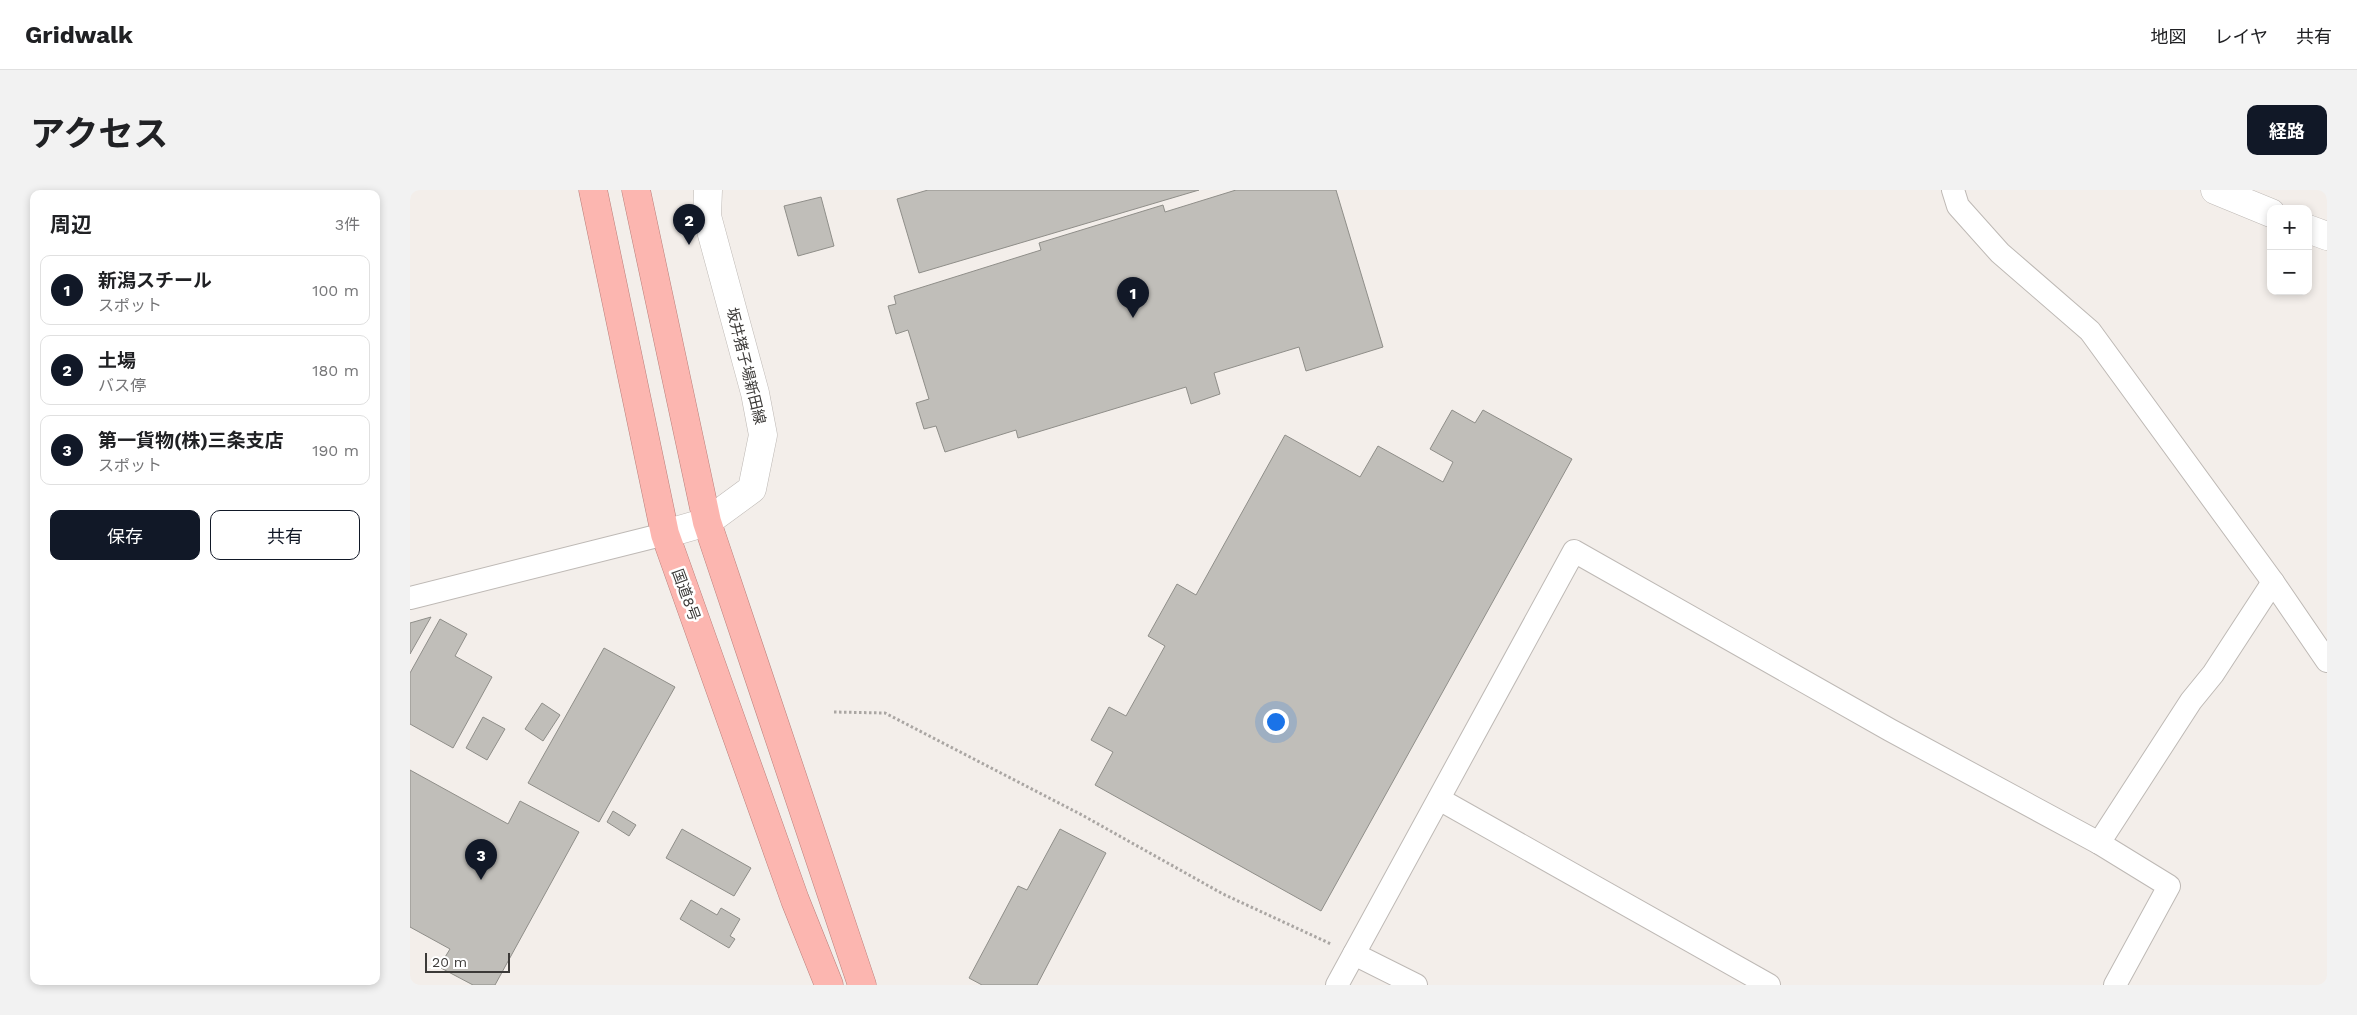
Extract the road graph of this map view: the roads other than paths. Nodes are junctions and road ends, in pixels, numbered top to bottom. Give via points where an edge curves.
1 (594, 190) edge
2 (636, 190) edge
3 (708, 190) edge
4 (1953, 190) edge
5 (2215, 190) edge
6 (2267, 211) edge
7 (2312, 230) edge
8 (2327, 236) edge
9 (707, 522) junction
10 (665, 534) junction
11 (2273, 582) junction
12 (410, 598) edge
13 (2327, 661) edge
14 (1439, 800) junction
15 (2099, 843) junction
16 (1354, 954) junction
17 (829, 985) edge
18 (862, 985) edge
19 (1337, 985) edge
20 (1416, 985) edge
21 (1769, 985) edge
22 (2115, 985) edge

1 - 10 highway, 国道8号
2 - 9 highway
3 - 9 main road, 坂井猪子場新田線 via 707,216 755,393 763,435 752,489
4 - 11 street via 1958,206 2000,253 2090,331
5 - 6 main road
7 - 8 main road
9 - 10 main road
9 - 18 highway
10 - 12 street
10 - 17 highway, 国道8号 via 795,900
11 - 13 street
11 - 15 street
14 - 15 street via 1574,551 1890,730
14 - 16 street
14 - 21 street
15 - 22 street via 2169,886
16 - 19 street
16 - 20 street

